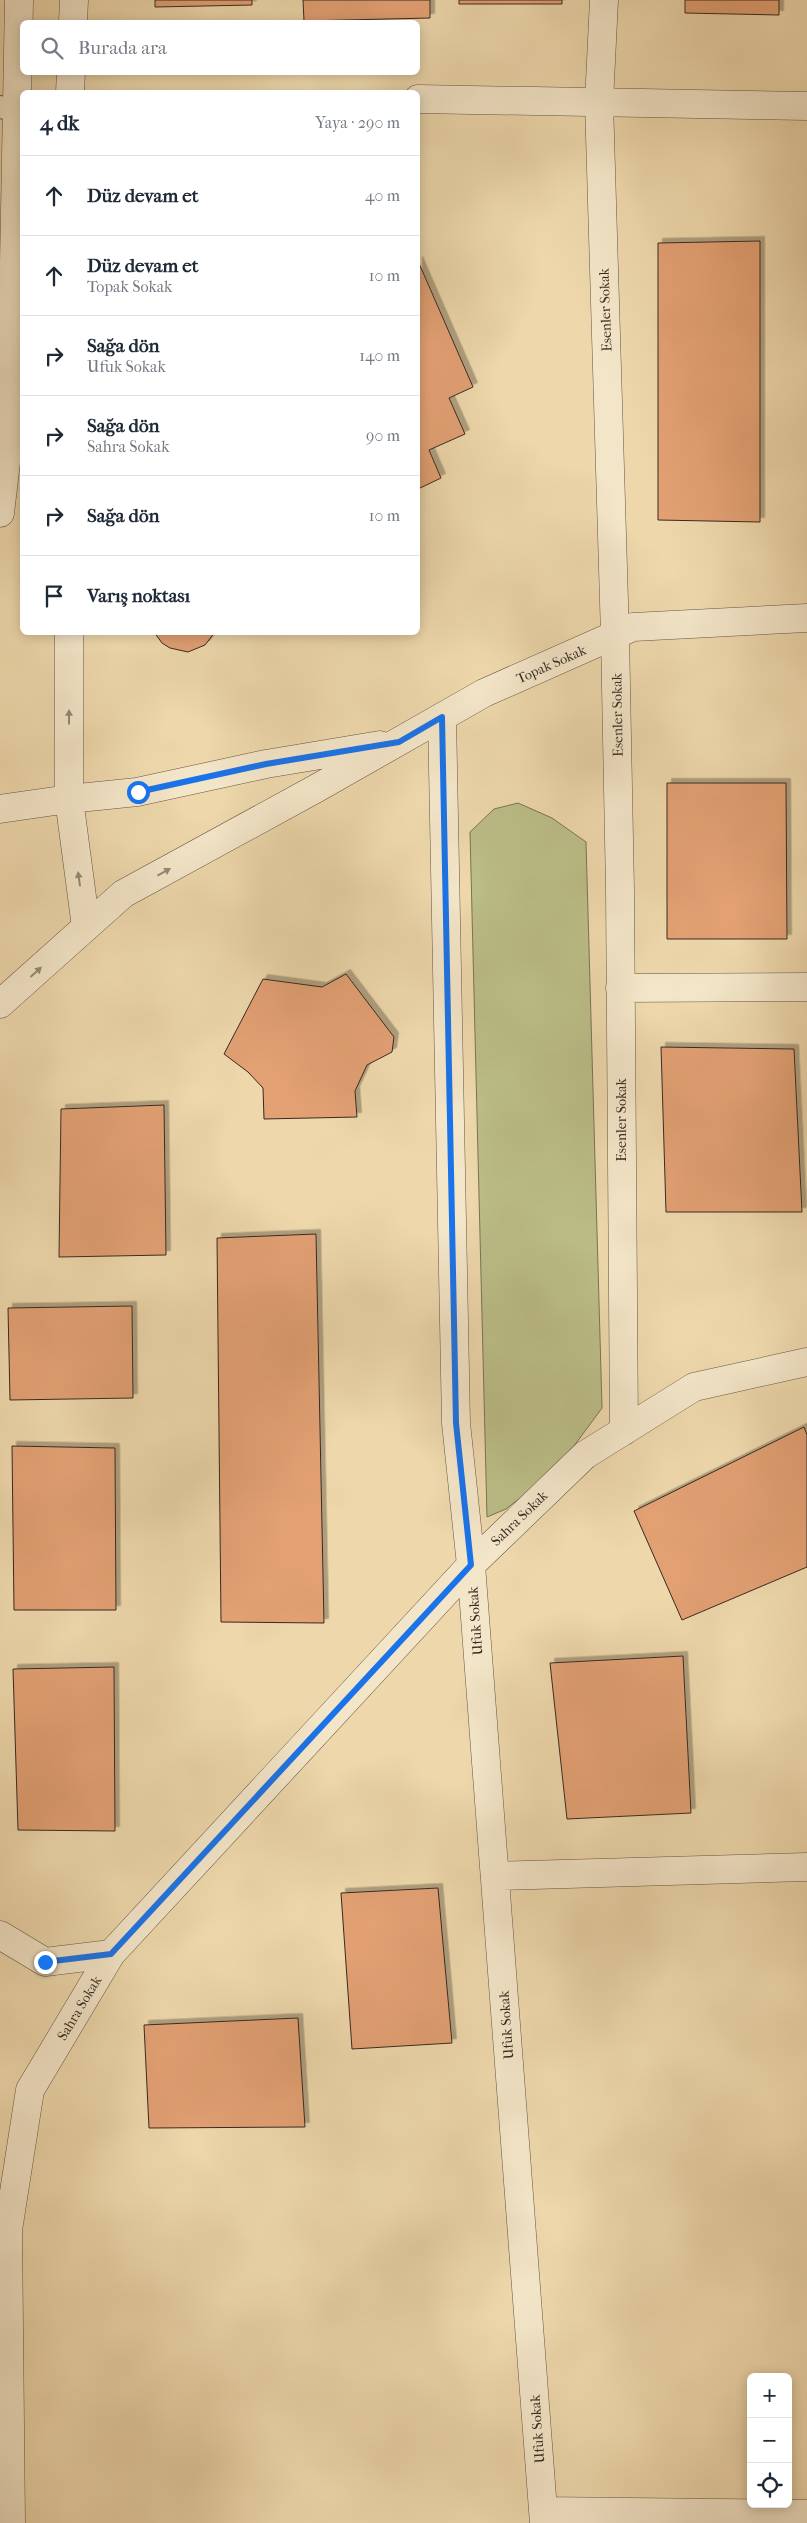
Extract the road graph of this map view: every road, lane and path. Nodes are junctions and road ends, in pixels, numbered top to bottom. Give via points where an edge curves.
1 (19, 0) edge
2 (74, 0) edge
3 (604, 0) edge
4 (73, 20) edge
5 (71, 75) edge
6 (70, 90) edge
7 (420, 99) edge
8 (598, 102) junction
9 (807, 106) edge
10 (9, 108) edge
11 (9, 161) edge
12 (0, 513) edge
13 (807, 618) edge
14 (69, 635) edge
15 (615, 635) junction
16 (442, 717) junction
17 (399, 742) junction
18 (69, 799) junction
19 (0, 810) edge
20 (86, 927) junction
21 (807, 987) edge
22 (620, 988) junction
23 (0, 1004) edge
24 (807, 1362) edge
25 (624, 1431) junction
26 (471, 1565) junction
27 (807, 1867) edge
28 (495, 1876) junction
29 (0, 1934) edge
30 (111, 1954) junction
31 (4, 2218) edge
32 (807, 2514) edge
33 (544, 2517) edge
34 (11, 2523) edge

1 - 10 street
2 - 4 street
3 - 8 street, Esenler Sokak
5 - 6 street
7 - 8 street
8 - 9 street
8 - 15 street, Esenler Sokak
10 - 11 street
11 - 12 street via 11,420
13 - 15 street, Topak Sokak via 633,627
18 -> 14 street
15 - 16 street, Topak Sokak via 484,693
15 - 22 street, Esenler Sokak
16 - 17 street, Topak Sokak
16 - 26 street, Ufuk Sokak via 456,1423
17 - 18 street via 266,764 138,792
20 -> 17 street, Topak Sokak via 122,894
18 - 19 street
20 -> 18 street
23 -> 20 street, Topak Sokak
21 - 22 street
22 - 25 street, Esenler Sokak
24 - 25 street, Sahra Sokak via 694,1387
25 - 26 street, Sahra Sokak via 585,1455
26 - 28 street, Ufuk Sokak
26 - 30 street, Sahra Sokak
27 - 28 street
28 - 33 street, Ufuk Sokak
29 - 30 street via 45,1962
30 - 31 street, Sahra Sokak via 30,2090
31 - 34 street
32 - 33 street

